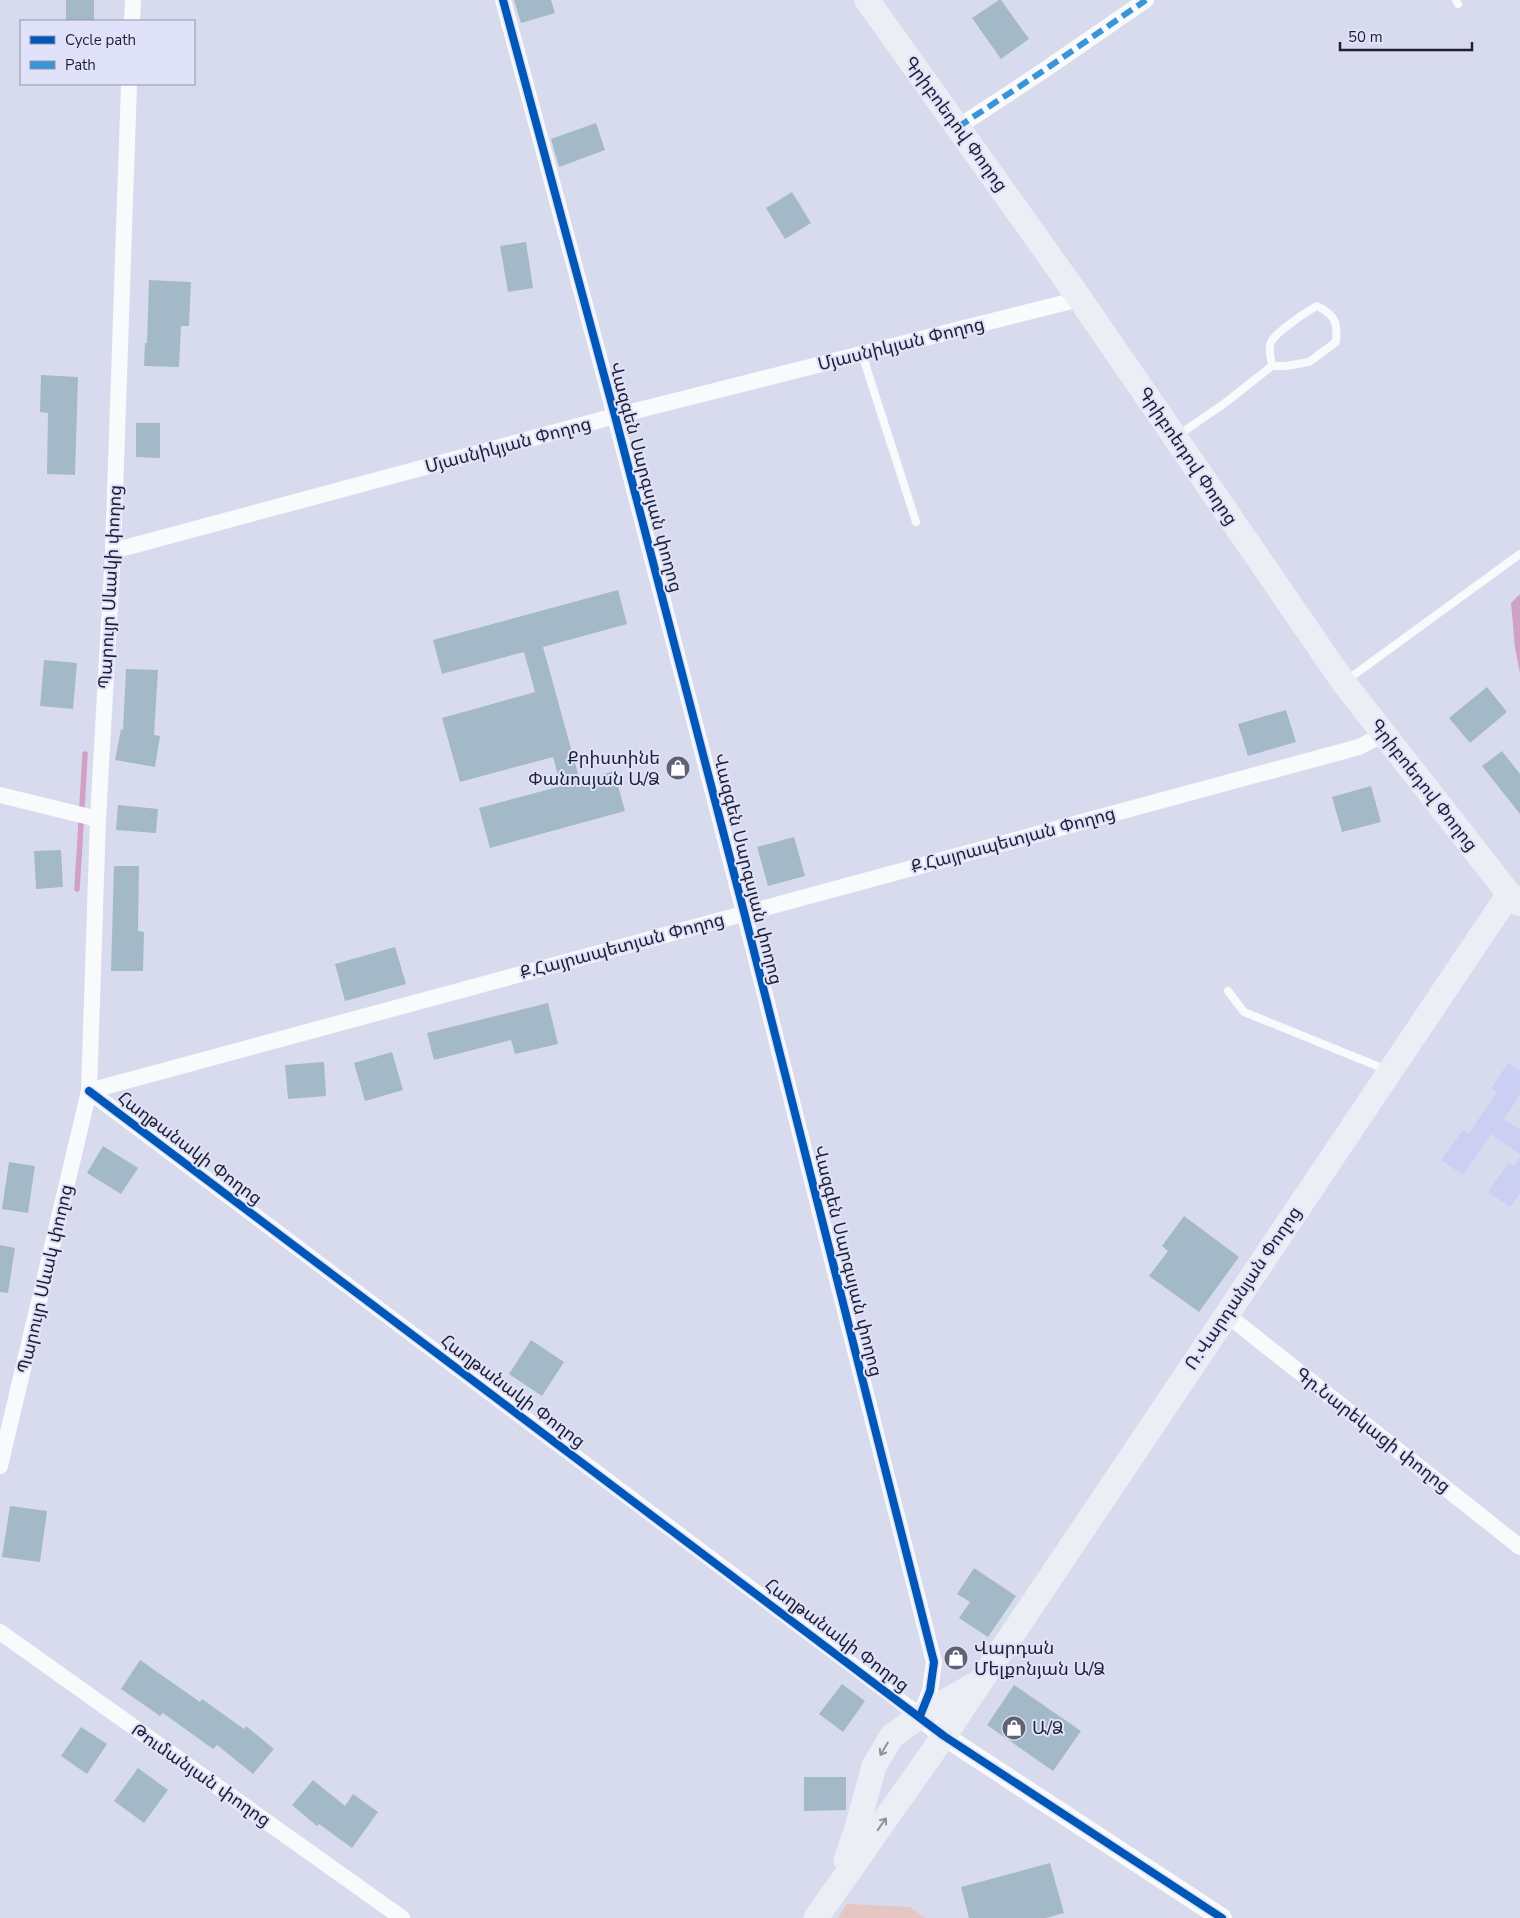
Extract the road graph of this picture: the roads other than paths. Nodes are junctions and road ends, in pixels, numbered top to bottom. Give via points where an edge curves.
1 (132, 0) edge
2 (502, 0) edge
3 (867, 0) edge
4 (1146, 0) edge
5 (132, 20) edge
6 (130, 85) edge
7 (958, 127) junction
8 (1080, 299) junction
9 (862, 354) junction
10 (1272, 366) junction
11 (615, 416) junction
12 (1175, 437) junction
13 (916, 522) dead end
14 (112, 551) junction
15 (1520, 554) edge
16 (1344, 683) junction
17 (1384, 734) junction
18 (0, 796) edge
19 (98, 819) junction
20 (1514, 899) edge
21 (744, 912) junction
22 (1228, 991) dead end
23 (1388, 1071) junction
24 (89, 1091) junction
25 (1226, 1314) junction
26 (0, 1466) edge
27 (1520, 1547) edge
28 (0, 1632) edge
29 (978, 1683) junction
30 (920, 1716) junction
31 (944, 1736) junction
32 (833, 1892) junction
33 (402, 1918) edge
34 (816, 1918) edge
35 (1222, 1918) edge

1 - 5 street
2 - 11 street, Վազգեն Սարգսյան փողոց
3 - 7 main road, Գրիբոեդով Փողոց
4 - 7 street
6 - 14 street, Պարույր Սևակի փողոց
7 - 8 main road, Գրիբոեդով Փողոց
8 - 9 street, Մյասնիկյան Փողոց
8 - 12 main road, Գրիբոեդով Փողոց
9 - 11 street, Մյասնիկյան Փողոց
9 - 13 lane
10 - 10 lane via 1272,340 1317,306 1329,312 1338,328 1336,342 1309,362
10 - 12 lane
11 - 14 street, Մյասնիկյան Փողոց
11 - 21 street, Վազգեն Սարգսյան փողոց
12 - 16 main road, Գրիբոեդով Փողոց
14 - 19 street, Պարույր Սևակի փողոց
15 - 16 lane
16 - 17 main road, Գրիբոեդով Փողոց
17 - 20 main road, Գրիբոեդով Փողոց
17 - 21 street, Ք.Հայրապետյան Փողոց via 1359,747
18 - 19 street
19 - 24 street, Պարույր Սևակի փողոց
20 - 23 main road, Ռ.Վարդանյան Փողոց
21 - 24 street, Ք.Հայրապետյան Փողոց
21 - 30 street, Վազգեն Սարգսյան փողոց via 934,1662 930,1691
22 - 23 lane via 1244,1012
23 - 25 main road, Ռ.Վարդանյան Փողոց
24 - 26 street, Պարույր Սևակ փողոց
24 - 30 street, Հաղթանակի Փողոց
25 - 27 street, Գր.Նարեկացի փողոց
25 - 29 main road, Ռ.Վարդանյան Փողոց
28 - 33 street, Թումանյան փողոց
29 - 30 main road
29 - 31 main road, Ռ.Վարդանյան Փողոց
30 - 31 street
30 -> 32 main road via 892,1736 874,1766 857,1828
32 -> 31 main road, Ռ.Վարդանյան Փողոց
31 - 35 street
32 - 34 main road

